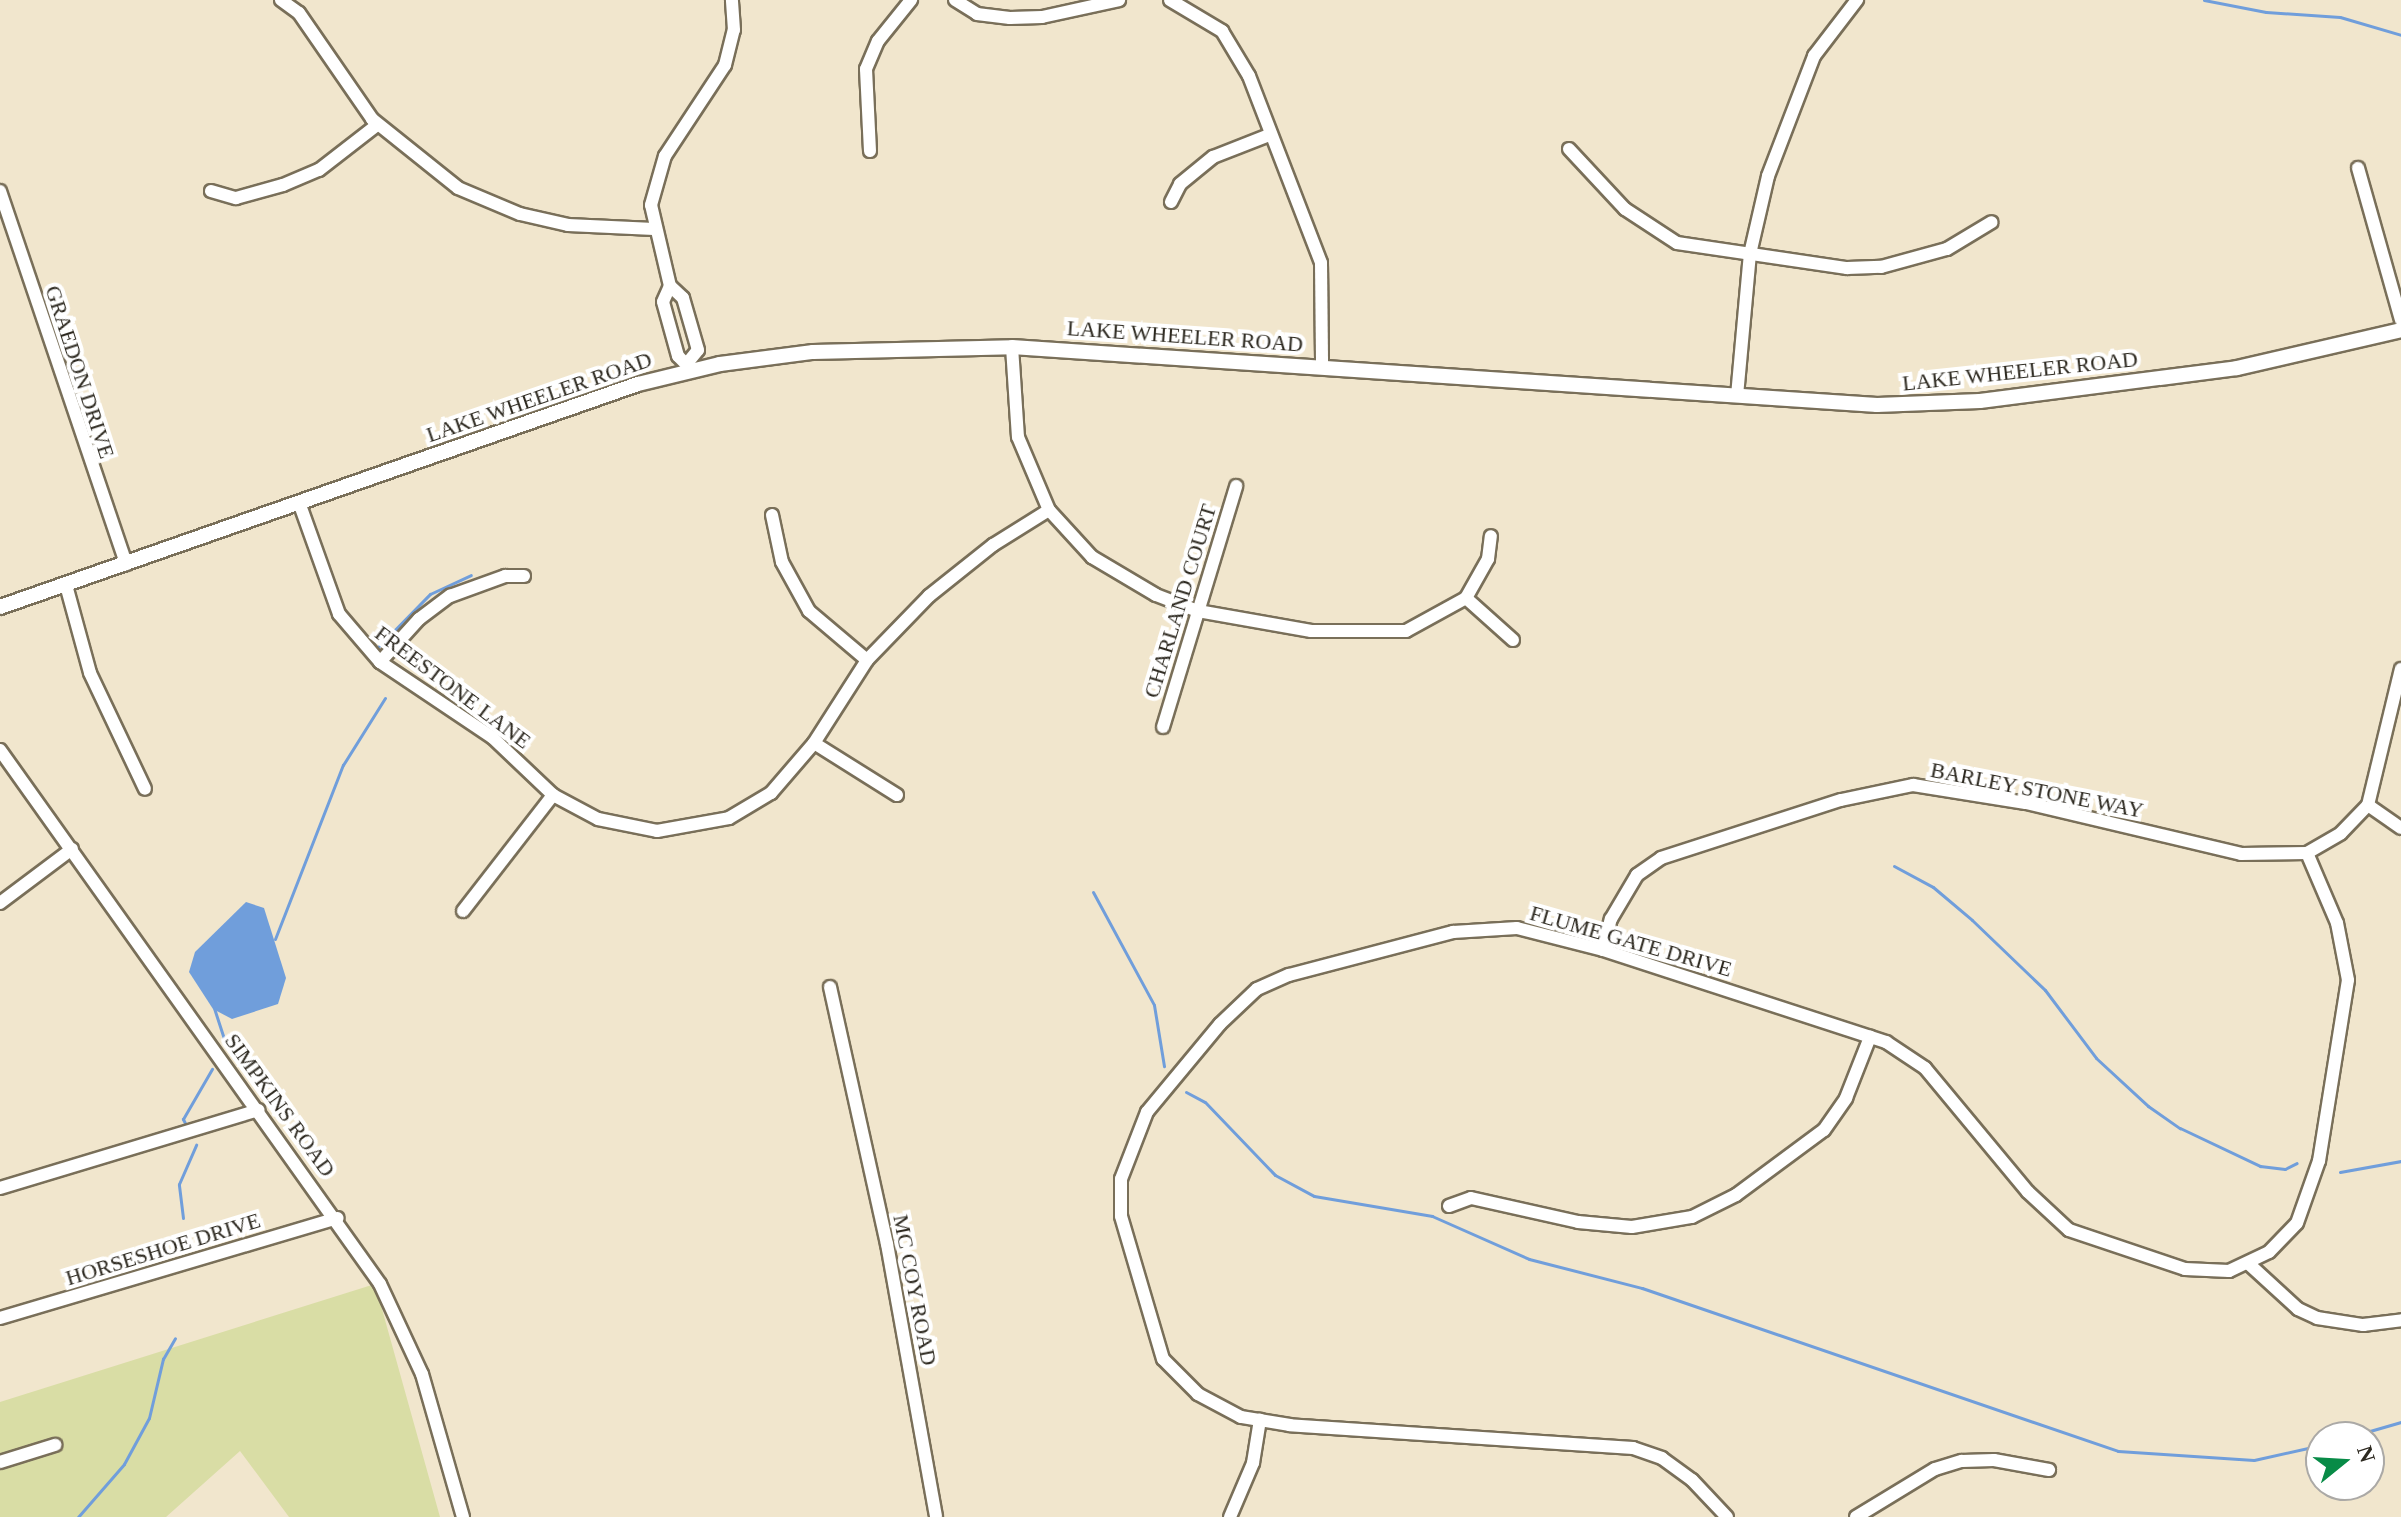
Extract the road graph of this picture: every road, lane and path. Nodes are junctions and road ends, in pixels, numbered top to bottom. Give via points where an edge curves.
1 (281, 0) edge
2 (732, 0) edge
3 (911, 0) edge
4 (955, 0) edge
5 (1119, 0) edge
6 (1170, 0) edge
7 (1857, 0) edge
8 (377, 125) junction
9 (1269, 135) junction
10 (1569, 149) dead end
11 (870, 151) dead end
12 (2358, 168) dead end
13 (0, 191) edge
14 (211, 191) dead end
15 (1171, 202) dead end
16 (1992, 222) dead end
17 (654, 229) junction
18 (1750, 254) junction
19 (670, 286) junction
20 (2401, 320) edge
21 (2401, 330) edge
22 (1012, 347) junction
23 (690, 366) junction
24 (1322, 367) junction
25 (1737, 396) junction
26 (1236, 486) dead end
27 (300, 505) junction
28 (1049, 510) junction
29 (772, 515) dead end
30 (1491, 536) dead end
31 (126, 564) junction
32 (524, 576) dead end
33 (66, 585) junction
34 (1466, 598) junction
35 (0, 607) edge
36 (1198, 611) junction
37 (1513, 640) dead end
38 (867, 660) junction
39 (380, 662) junction
40 (2401, 669) edge
41 (1163, 727) dead end
42 (814, 743) junction
43 (0, 750) edge
44 (145, 789) dead end
45 (553, 795) junction
46 (897, 795) dead end
47 (2368, 805) junction
48 (2401, 828) edge
49 (72, 849) junction
50 (2307, 853) junction
51 (0, 903) edge
52 (463, 911) dead end
53 (1603, 950) junction
54 (830, 987) dead end
55 (1870, 1037) junction
56 (258, 1110) junction
57 (0, 1188) edge
58 (1449, 1206) dead end
59 (337, 1218) junction
60 (2250, 1265) junction
61 (0, 1318) edge
62 (2401, 1320) edge
63 (1260, 1420) junction
64 (55, 1445) dead end
65 (0, 1462) edge
66 (2049, 1470) dead end
67 (463, 1517) edge
68 (936, 1517) edge
69 (1230, 1517) edge
70 (1727, 1517) edge
71 (1856, 1517) edge

1 - 8 street via 299,13
2 - 17 street via 733,44 708,96 665,156 654,185
3 - 11 street via 878,41 866,69
4 - 5 street via 977,14 1010,18 1042,17
6 - 9 street via 1222,31 1238,52
7 - 18 street via 1831,29 1796,92
8 - 14 street via 331,162 283,185 236,198
8 - 17 street via 458,188 520,214 568,225
9 - 15 street via 1213,157 1180,184
9 - 24 street via 1321,263
10 - 18 street via 1625,209 1677,243
12 - 20 street
13 - 31 street, GRAEDON DRIVE
16 - 18 street via 1947,249 1881,267 1847,268
17 - 19 street
18 - 25 street
19 - 23 street via 663,302 678,356
19 - 23 street via 683,298 698,350
21 - 25 street, LAKE WHEELER ROAD via 2294,358 2181,376 1920,405
22 - 23 street, LAKE WHEELER ROAD via 813,352
22 - 24 street, LAKE WHEELER ROAD
22 - 28 street via 1018,437
23 - 27 street, LAKE WHEELER ROAD
24 - 25 street, LAKE WHEELER ROAD
26 - 36 street, CHARLAND COURT
27 - 31 street, LAKE WHEELER ROAD
27 - 39 street, FREESTONE LANE via 339,614
28 - 36 street via 1116,574
28 - 38 street, FREESTONE LANE via 953,574
29 - 38 street via 782,562 809,611
30 - 34 street via 1488,559
31 - 33 street, LAKE WHEELER ROAD
32 - 39 street via 505,576 450,596 419,619
33 - 35 street, LAKE WHEELER ROAD
33 - 44 street via 90,673
34 - 36 street via 1429,623 1383,634 1311,631
34 - 37 street
36 - 41 street, CHARLAND COURT
38 - 42 street, FREESTONE LANE
39 - 45 street, FREESTONE LANE via 493,738
40 - 47 street
42 - 45 street, FREESTONE LANE via 771,793 729,818 704,825 657,831 618,826
42 - 46 street
43 - 49 street, SIMPKINS ROAD
45 - 52 street
47 - 48 street
47 - 50 street, BARLEY STONE WAY via 2341,833
49 - 51 street
49 - 56 street, SIMPKINS ROAD
50 - 53 street, BARLEY STONE WAY via 2241,854 2026,803 1913,785 1841,800 1661,858 1637,875 1611,919
50 - 60 street, FLUME GATE DRIVE via 2343,944 2347,1006 2310,1200 2283,1239
53 - 55 street, FLUME GATE DRIVE
53 - 63 street, FLUME GATE DRIVE via 1517,928 1487,927 1289,975 1257,989 1220,1024 1147,1112 1121,1179 1121,1216 1163,1359 1198,1394 1241,1417
54 - 68 street, MC COY ROAD via 887,1244
55 - 58 street via 1846,1098 1824,1130 1736,1195 1692,1217 1632,1227 1578,1222 1471,1198
55 - 60 street, FLUME GATE DRIVE via 1904,1051 1925,1068 2028,1192 2069,1230 2185,1269 2208,1273
56 - 57 street
56 - 59 street, SIMPKINS ROAD
59 - 61 street, HORSESHOE DRIVE
59 - 67 street, SIMPKINS ROAD via 406,1333
60 - 62 street via 2298,1309 2317,1318 2363,1325
63 - 69 street via 1253,1463
63 - 70 street, FLUME GATE DRIVE via 1633,1448 1662,1458 1692,1480
64 - 65 street
66 - 71 street via 1994,1460 1962,1461 1935,1469

